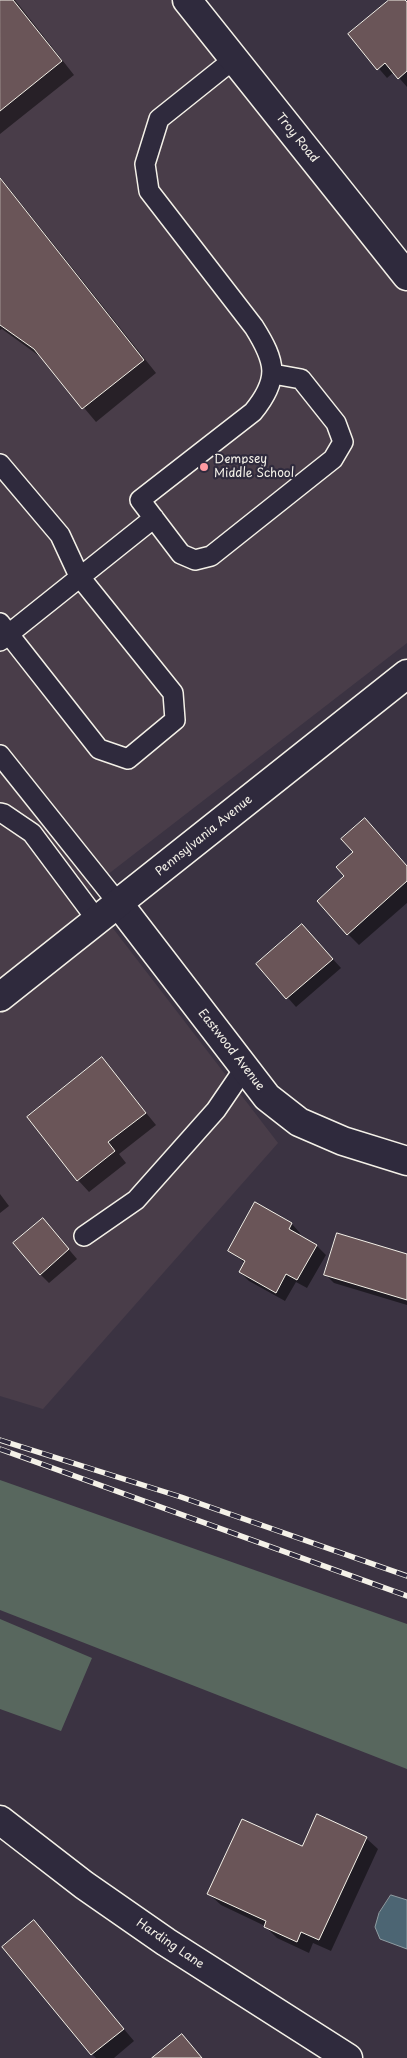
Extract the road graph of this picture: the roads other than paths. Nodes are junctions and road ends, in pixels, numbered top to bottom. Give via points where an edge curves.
1 (187, 0) edge
2 (234, 59) junction
3 (407, 276) edge
4 (273, 374) junction
5 (0, 464) edge
6 (154, 518) junction
7 (79, 576) junction
8 (3, 632) edge
9 (407, 674) edge
10 (0, 755) edge
11 (0, 813) edge
12 (118, 903) junction
13 (97, 920) junction
14 (0, 997) edge
15 (244, 1069) junction
16 (407, 1161) edge
17 (84, 1236) dead end
18 (2, 1825) edge
19 (347, 2058) edge

1 - 2 street, Troy Road
2 - 3 street, Troy Road
2 - 4 lane via 159,119 145,164 149,191 254,328 268,350
4 - 6 lane via 267,395 253,412 140,500
4 - 6 lane via 301,379 336,423 343,442 333,459 211,556 195,560 181,554
5 - 7 lane via 60,536
6 - 7 lane
7 - 8 lane
7 - 8 lane via 173,693 175,720 128,759 99,749
9 - 12 street, Pennsylvania Avenue
10 - 12 lane
11 - 13 lane via 32,833
12 - 13 street, Pennsylvania Avenue
12 - 15 street, Eastwood Avenue
13 - 14 street, Pennsylvania Avenue
15 - 16 street, Eastwood Avenue via 268,1097 299,1122 343,1141
15 - 17 lane via 216,1110 136,1200
18 - 19 street, Harding Lane via 166,1942

